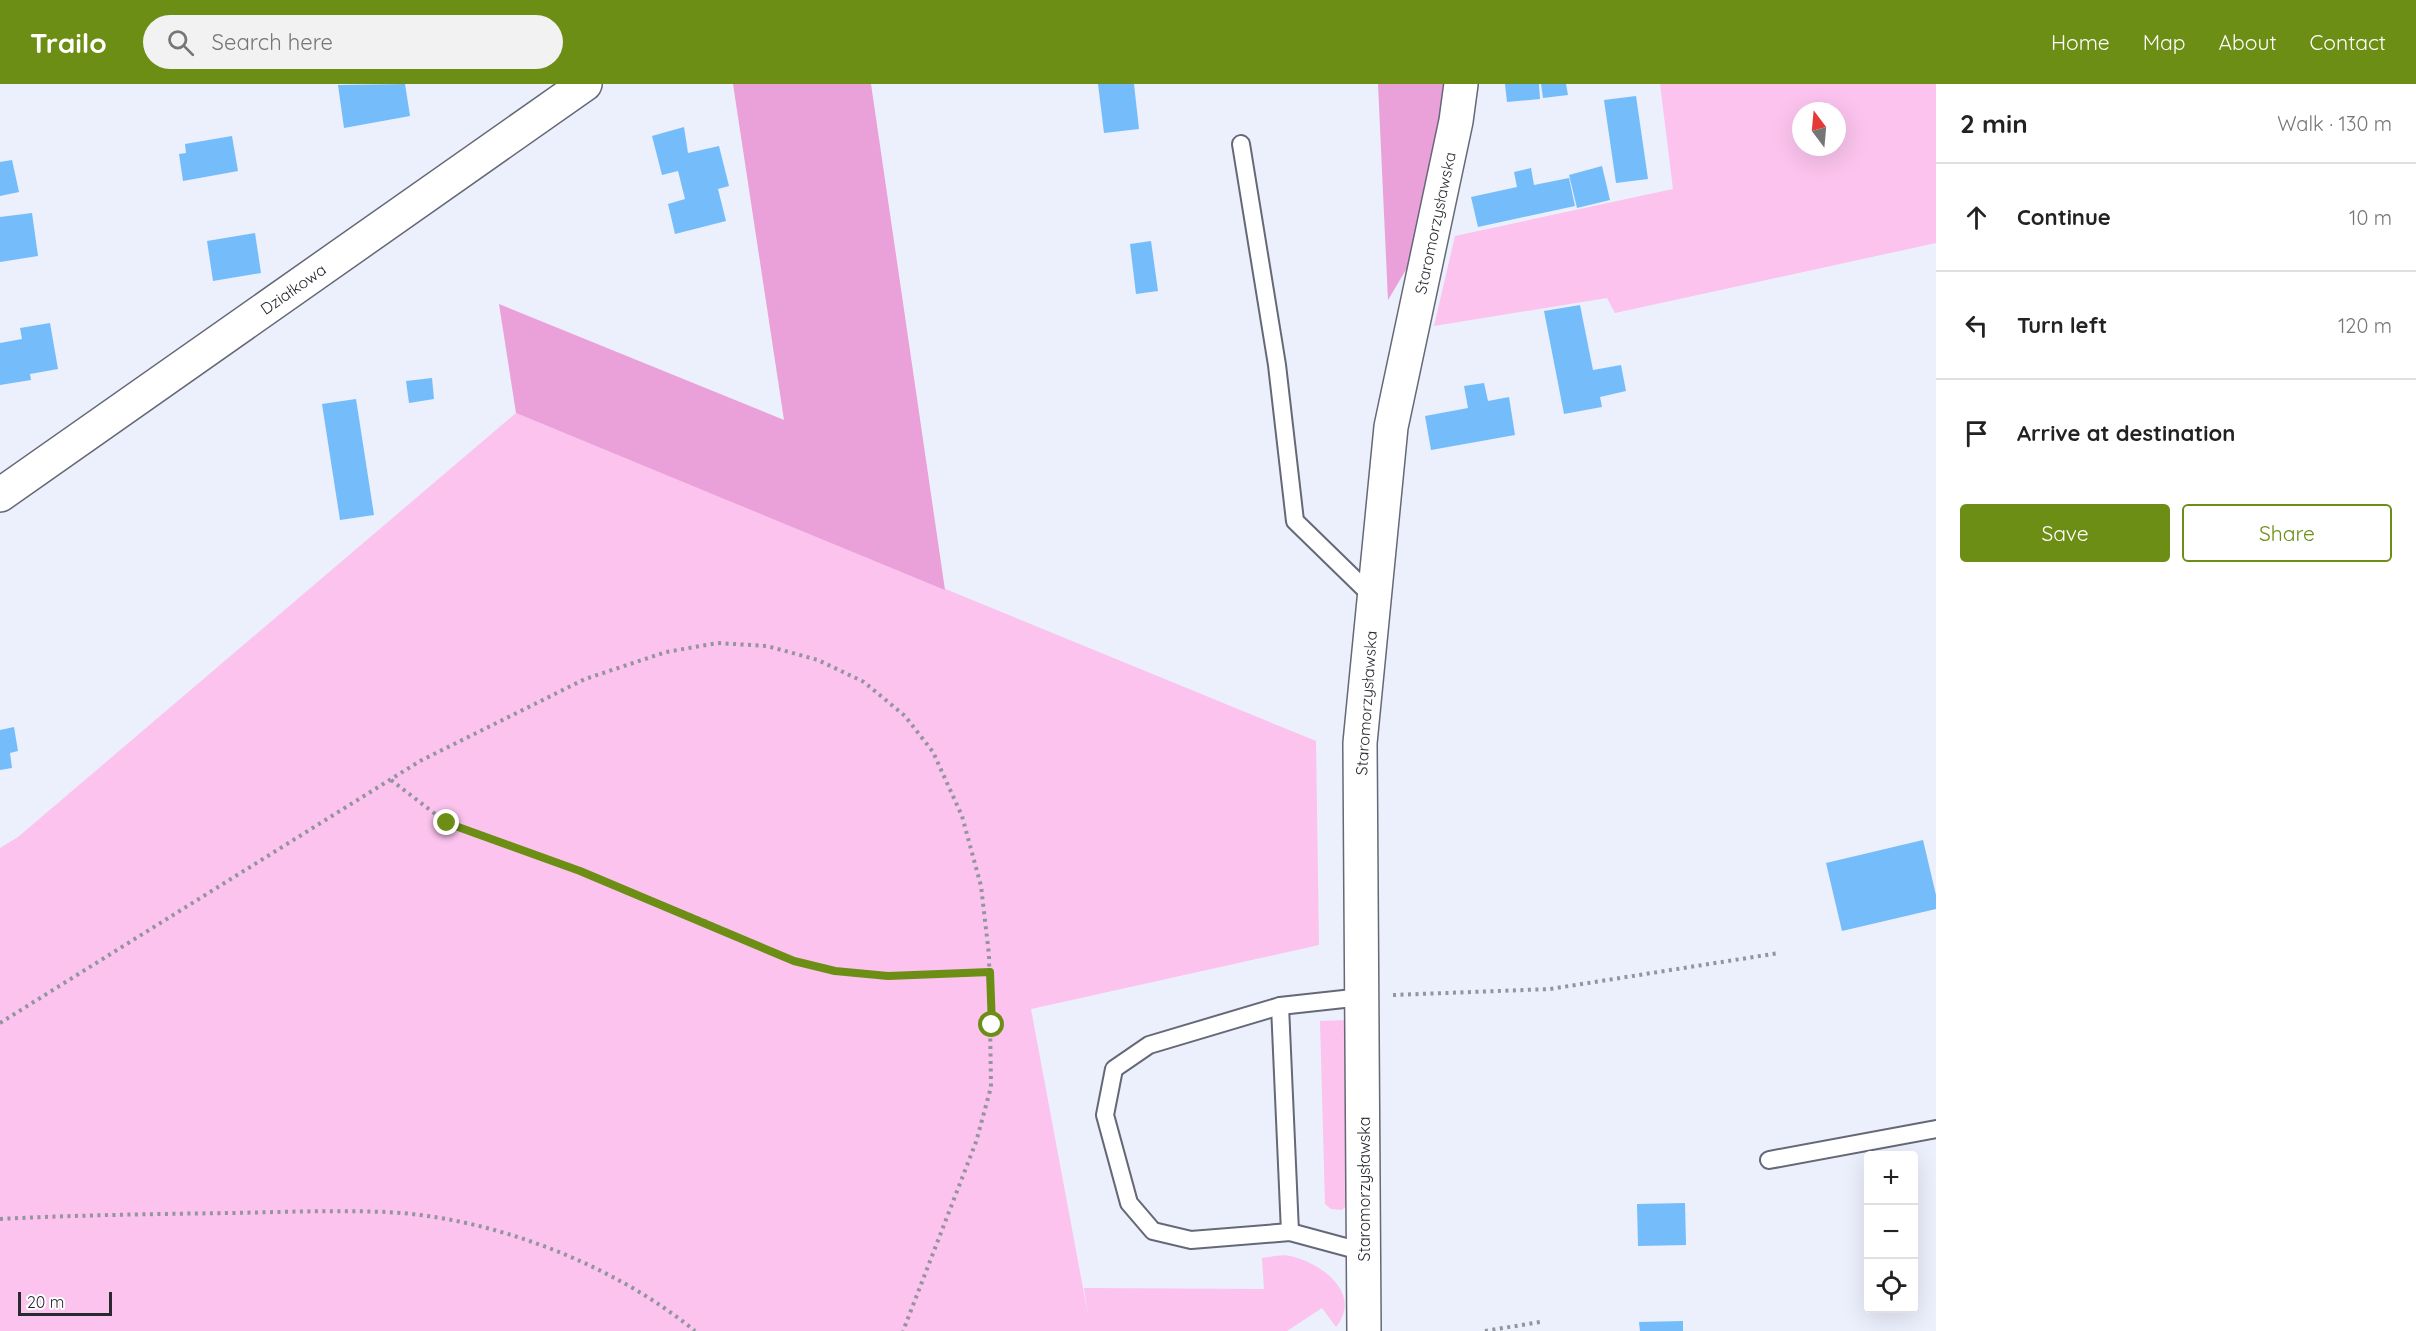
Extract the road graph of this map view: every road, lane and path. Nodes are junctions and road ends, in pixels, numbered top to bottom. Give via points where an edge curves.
1 (585, 84) edge
2 (1461, 84) edge
3 (1241, 144) dead end
4 (0, 495) edge
5 (1374, 598) junction
6 (392, 780) junction
7 (1779, 953) dead end
8 (990, 972) junction
9 (1362, 997) junction
10 (1280, 1006) junction
11 (0, 1023) edge
12 (1936, 1129) edge
13 (1769, 1160) dead end
14 (0, 1219) edge
15 (1290, 1232) junction
16 (1364, 1252) junction
17 (1540, 1322) dead end
18 (694, 1331) edge
19 (903, 1331) edge
20 (1364, 1331) edge
21 (1485, 1331) edge

1 - 4 street, Działkowa
2 - 5 street, Staromorzysławska via 1391,427
3 - 5 lane via 1278,365 1295,520
5 - 9 street, Staromorzysławska via 1360,742
6 - 8 path via 447,823 591,875 794,961 835,971 888,976
6 - 8 path via 420,761 585,679 666,652 718,643 767,646 818,660 864,682 905,716 933,752 962,816 981,886
6 - 11 path
7 - 9 path via 1550,989
8 - 19 path via 991,1087 976,1142
9 - 10 lane
9 - 16 street, Staromorzysławska
10 - 15 lane
10 - 15 lane via 1149,1045 1114,1069 1105,1115 1129,1203 1153,1232 1191,1240
12 - 13 lane
14 - 18 path via 387,1212 454,1220 590,1266 617,1279
15 - 16 lane
16 - 20 street, Staromorzysławska
17 - 21 path

